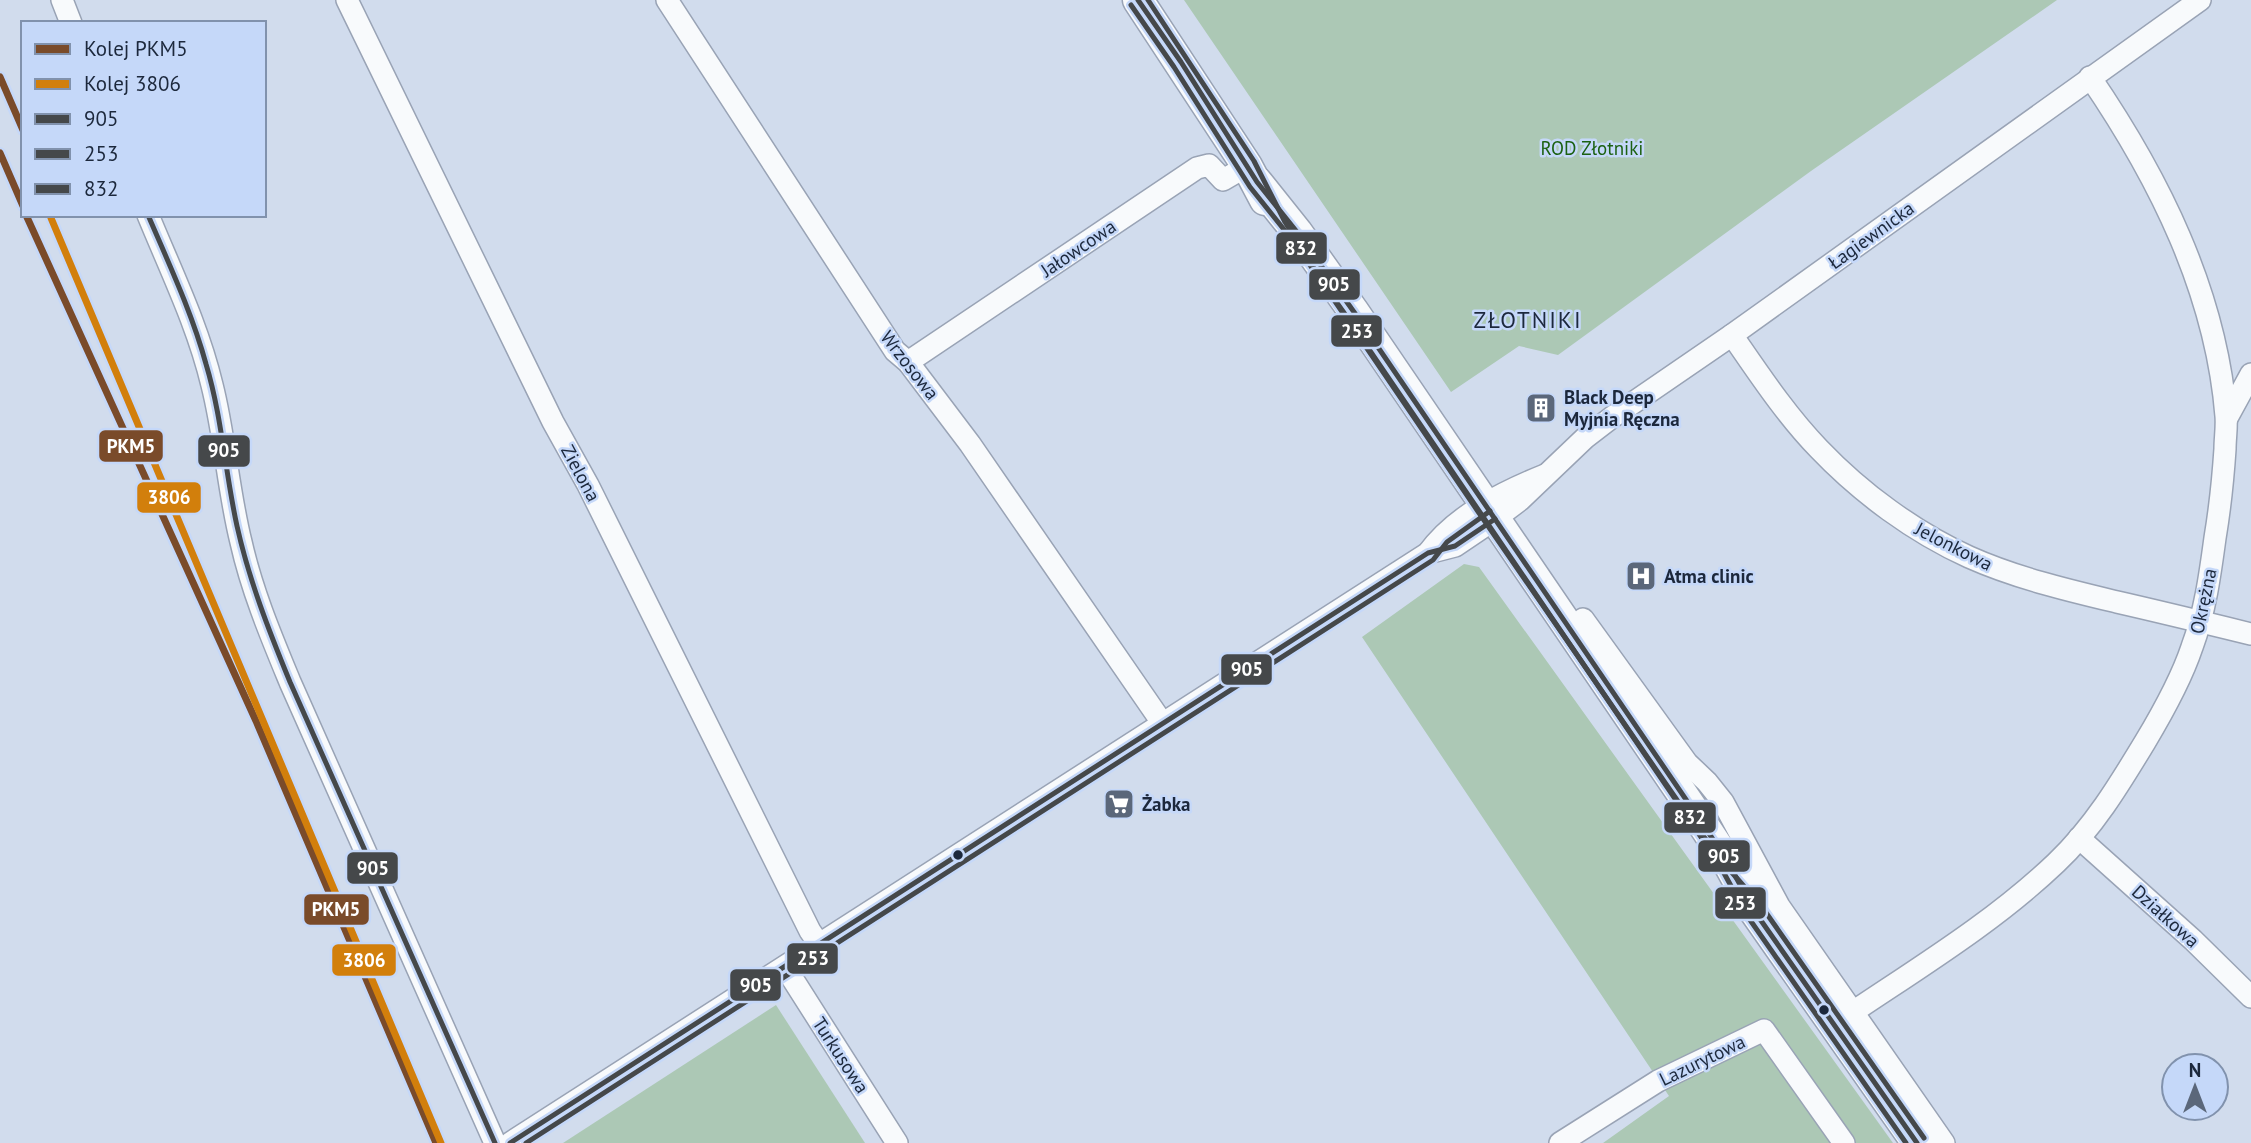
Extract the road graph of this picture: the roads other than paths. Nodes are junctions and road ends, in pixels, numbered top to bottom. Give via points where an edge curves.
1 (62, 0) edge
2 (347, 0) edge
3 (667, 0) edge
4 (1138, 0) edge
5 (2200, 0) edge
6 (70, 21) edge
7 (2090, 77) junction
8 (1252, 174) junction
9 (149, 217) edge
10 (1732, 335) junction
11 (908, 362) junction
12 (2251, 374) edge
13 (2227, 418) junction
14 (1482, 517) junction
15 (1583, 619) dead end
16 (2200, 623) junction
17 (2251, 634) edge
18 (1163, 724) junction
19 (2079, 838) junction
20 (819, 944) junction
21 (785, 967) junction
22 (2251, 997) edge
23 (1853, 1012) junction
24 (495, 1143) edge
25 (510, 1143) edge
26 (897, 1143) edge
27 (1560, 1143) edge
28 (1844, 1143) edge
29 (1917, 1143) edge
30 (1944, 1143) edge

1 - 6 street
2 - 20 street, Zielona via 554,422
3 - 11 street, Wrzosowa via 895,351
4 - 8 main road
5 - 7 street, Łagiewnicka
7 - 10 street, Łagiewnicka
7 - 13 street, Okrężna via 2151,176 2197,278
8 - 11 street, Jałowcowa via 1223,180 1209,165 1197,168
8 - 14 main road via 1277,226 1323,299
9 - 24 street via 212,382 240,541 267,627
10 - 14 street, Łagiewnicka via 1611,418 1520,500
10 - 16 street, Jelonkowa via 1819,449 1862,489 1914,527 2022,577
11 - 18 street, Wrzosowa
12 - 13 street
13 - 16 street, Okrężna via 2222,490
14 - 18 street, Łagiewnicka via 1449,548 1429,552
14 - 29 main road via 1670,805 1755,912
15 - 23 street via 1687,763 1723,802 1779,906
16 - 17 street, Jelonkowa
16 - 19 street, Okrężna via 2158,721 2113,794
18 - 20 street, Łagiewnicka
19 - 22 street, Działkowa
19 - 23 street, Okrężna via 2057,863 1977,928
20 - 21 street, Łagiewnicka
21 - 25 street, Łagiewnicka
21 - 26 street, Turkusowa
23 - 30 street
27 - 28 street, Lazurytowa via 1658,1081 1763,1030

